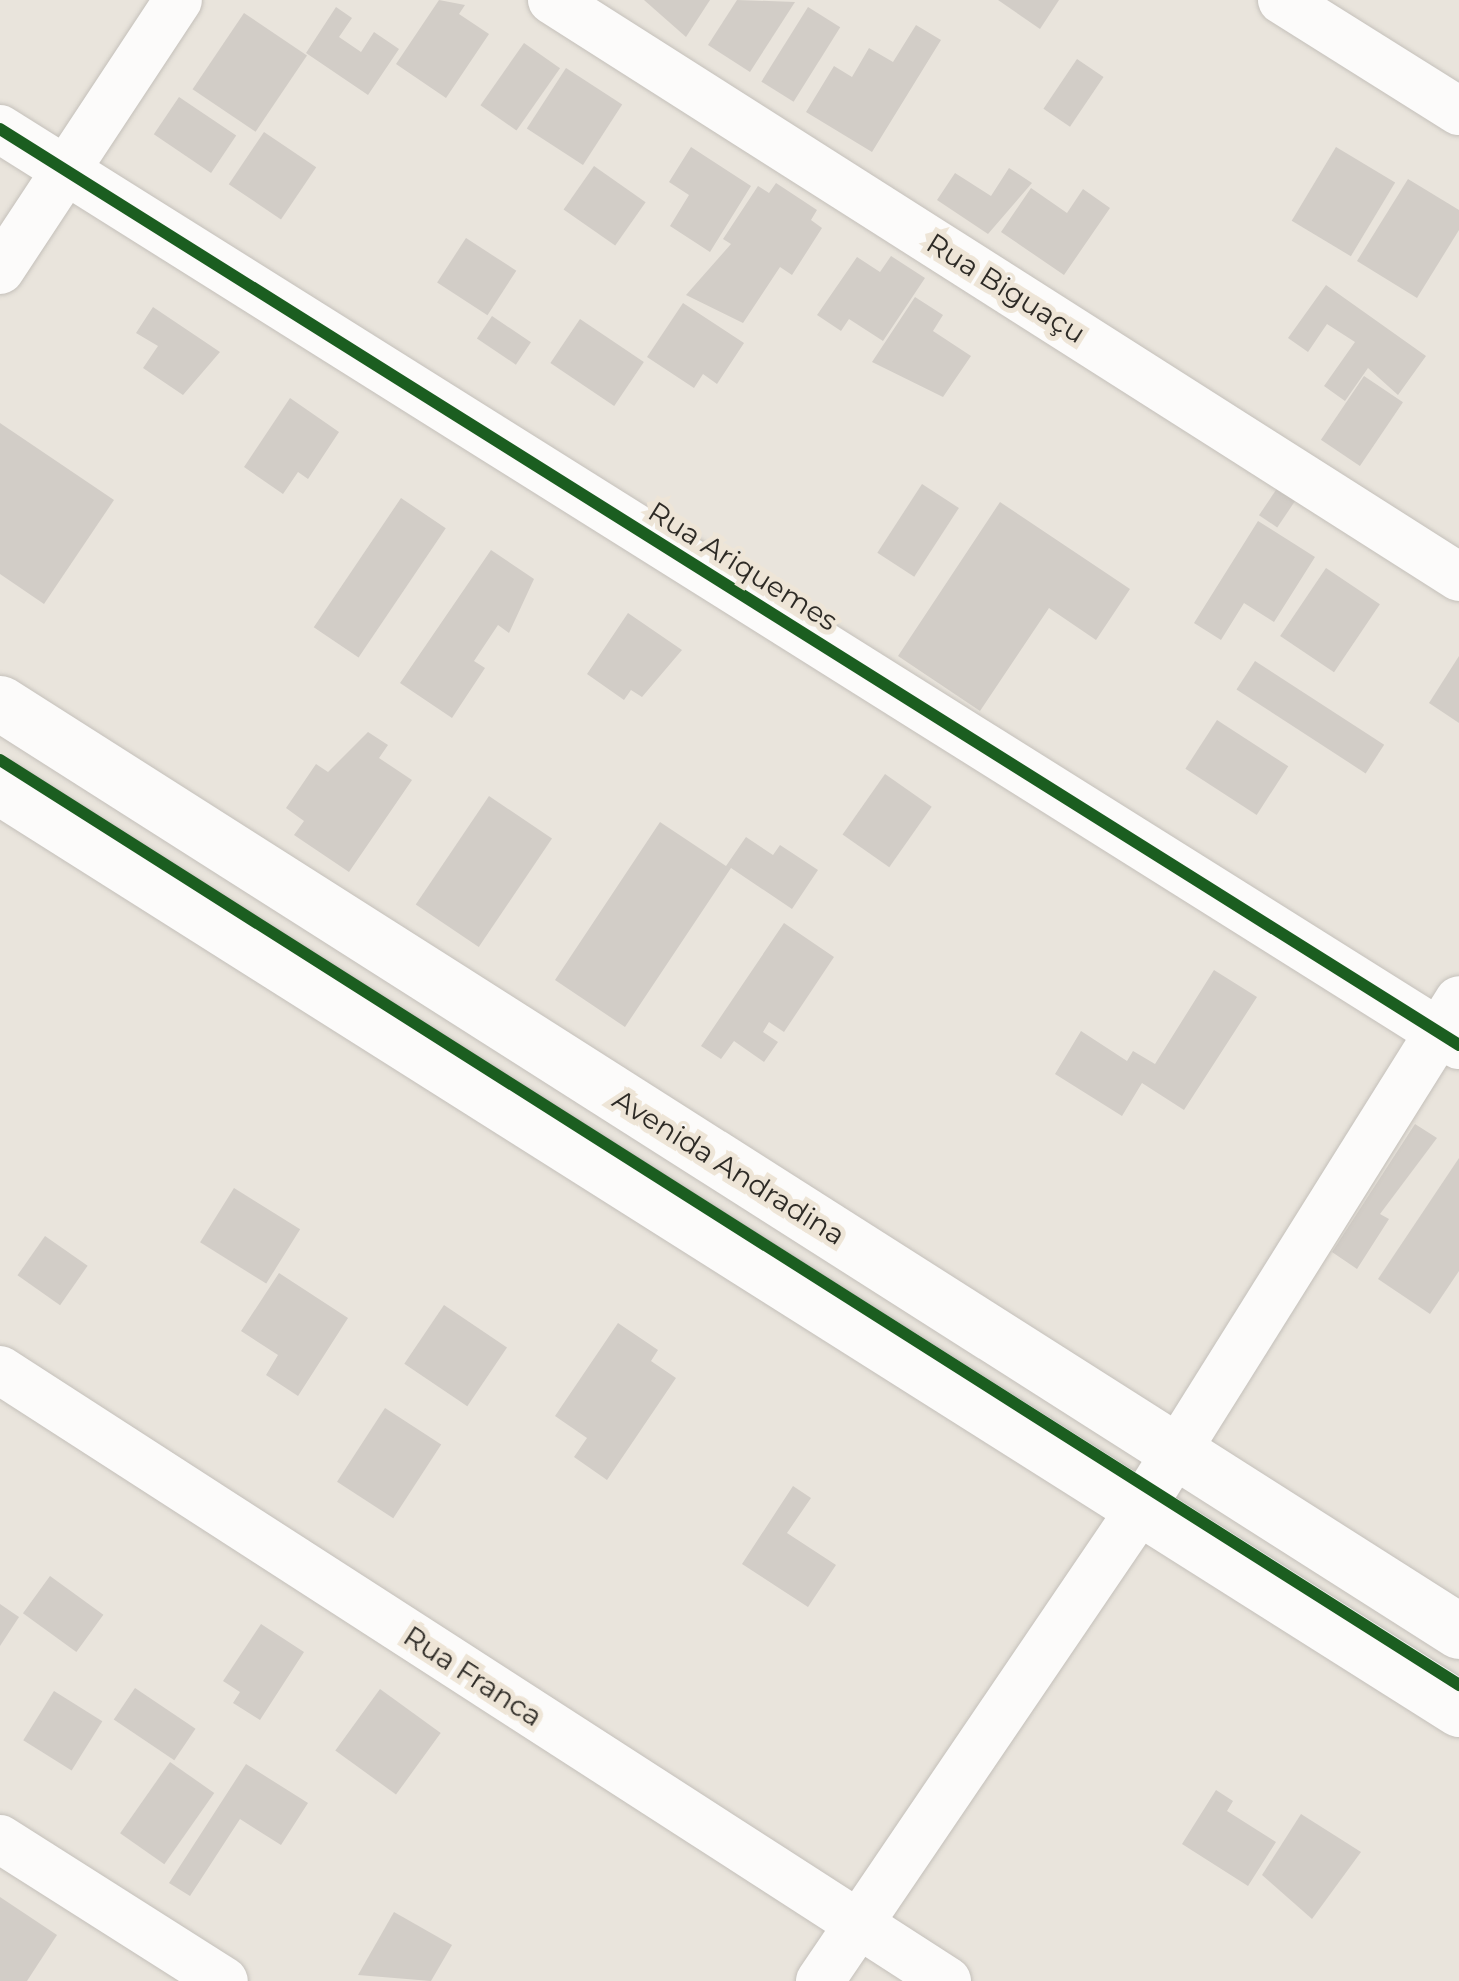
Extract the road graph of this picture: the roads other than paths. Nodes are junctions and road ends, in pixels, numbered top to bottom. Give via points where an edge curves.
1 (178, 0) edge
2 (552, 0) edge
3 (1282, 0) edge
4 (1459, 112) edge
5 (0, 129) edge
6 (66, 170) junction
7 (0, 270) edge
8 (1459, 576) edge
9 (0, 704) edge
10 (0, 787) edge
11 (1452, 1026) edge
12 (0, 1370) edge
13 (1177, 1452) junction
14 (1141, 1508) junction
15 (1459, 1631) edge
16 (1459, 1709) edge
17 (0, 1839) edge
18 (856, 1924) junction
19 (224, 1981) edge
20 (820, 1981) edge
21 (946, 1981) edge

1 - 6 street
2 - 8 street, Rua Biguaçu
3 - 4 street
5 - 6 street, Rua Ariquemes
6 - 7 street
6 - 11 street, Rua Ariquemes
9 - 13 main road, Avenida Andradina
10 - 14 main road
11 - 13 street
12 - 18 street, Rua Franca
13 - 14 street
13 - 15 main road, Avenida Andradina
14 - 16 main road
14 - 18 street
17 - 19 street
18 - 20 street
18 - 21 street, Rua Franca

